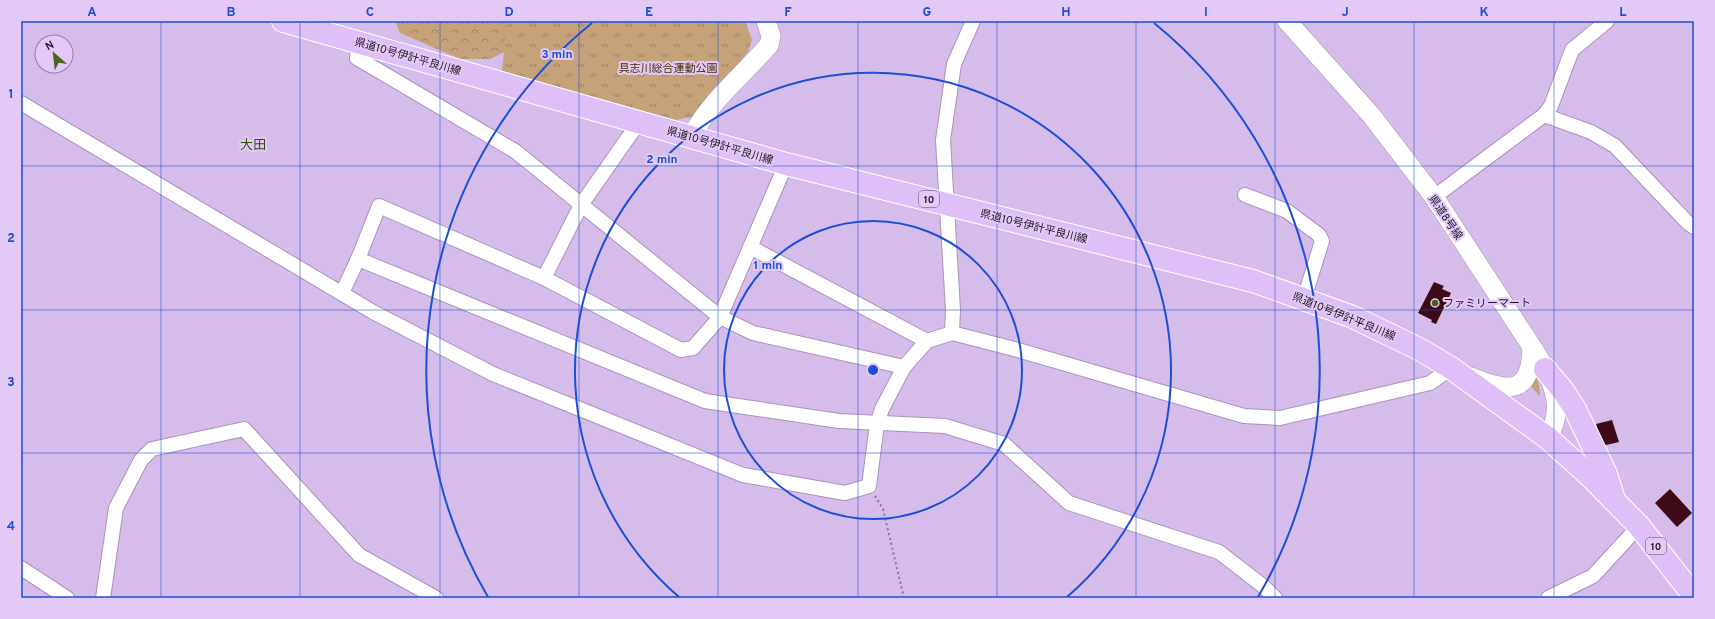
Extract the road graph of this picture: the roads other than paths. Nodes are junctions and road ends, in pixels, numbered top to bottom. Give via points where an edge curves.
1 (282, 21) edge
2 (766, 21) edge
3 (974, 21) edge
4 (1287, 21) edge
5 (1607, 21) edge
6 (358, 42) junction
7 (21, 103) edge
8 (1544, 115) junction
9 (640, 122) junction
10 (692, 136) junction
11 (786, 164) junction
12 (1245, 195) dead end
13 (1434, 198) junction
14 (946, 203) junction
15 (581, 205) junction
16 (1694, 227) edge
17 (750, 247) junction
18 (358, 259) junction
19 (544, 278) junction
20 (342, 293) junction
21 (1304, 299) junction
22 (720, 317) junction
23 (952, 333) junction
24 (927, 341) junction
25 (1532, 347) junction
26 (904, 367) junction
27 (1451, 368) junction
28 (1545, 369) junction
29 (877, 424) junction
30 (1549, 439) junction
31 (1614, 500) junction
32 (1639, 526) junction
33 (21, 568) edge
34 (1694, 596) edge
35 (67, 598) edge
36 (102, 598) edge
37 (436, 598) edge
38 (1275, 598) edge
39 (1548, 598) edge

1 - 6 main road, 県道10号伊計平良川線 / 10
2 - 10 main road via 771,36 769,45 708,111
3 - 14 street via 954,64 943,140
4 - 13 main road, 県道8号線 via 1371,116
5 - 8 street via 1572,50 1551,106
6 - 9 main road, 県道10号伊計平良川線 / 10
6 - 15 street via 357,58 516,151
7 - 20 street
8 - 13 street
8 - 16 street via 1591,132 1615,146
9 - 10 main road, 県道10号伊計平良川線 / 10
9 - 15 street
10 - 11 main road, 県道10号伊計平良川線 / 10
11 - 14 main road, 県道10号伊計平良川線 / 10
11 - 17 street
12 - 21 street via 1287,211 1319,235 1322,241
13 - 25 main road, 県道8号線
14 - 21 main road, 県道10号伊計平良川線 / 10 via 1253,281
14 - 23 street via 953,310
15 - 19 street
15 - 22 street
17 - 22 street
17 - 24 street
18 - 19 street via 379,206
18 - 20 street
18 - 29 street via 705,401 839,421
19 - 22 street via 681,350 693,348
20 - 29 street via 373,312 493,374 743,475 845,493 869,486
21 - 27 main road, 県道10号伊計平良川線 / 10 via 1387,332
22 - 26 street via 753,333
23 - 24 street
23 - 27 street via 1244,416 1280,418 1430,383
24 - 26 street
25 - 27 main road via 1530,369 1522,382 1515,386 1495,386
25 - 28 main road, 県道8号線
26 - 29 street
27 - 30 main road, 県道10号伊計平良川線 / 10
28 - 30 main road, 県道8号線 via 1552,385 1556,407 1556,419
28 - 31 main road via 1575,409 1606,474
29 - 38 street via 945,426 1004,444 1069,503 1219,552
30 - 31 main road, 県道10号伊計平良川線 / 10
31 - 32 main road, 県道10号伊計平良川線 / 10
32 - 34 main road, 県道10号伊計平良川線 / 10
32 - 39 street via 1593,576
33 - 35 street
36 - 37 street via 116,508 141,460 152,449 244,429 359,555

